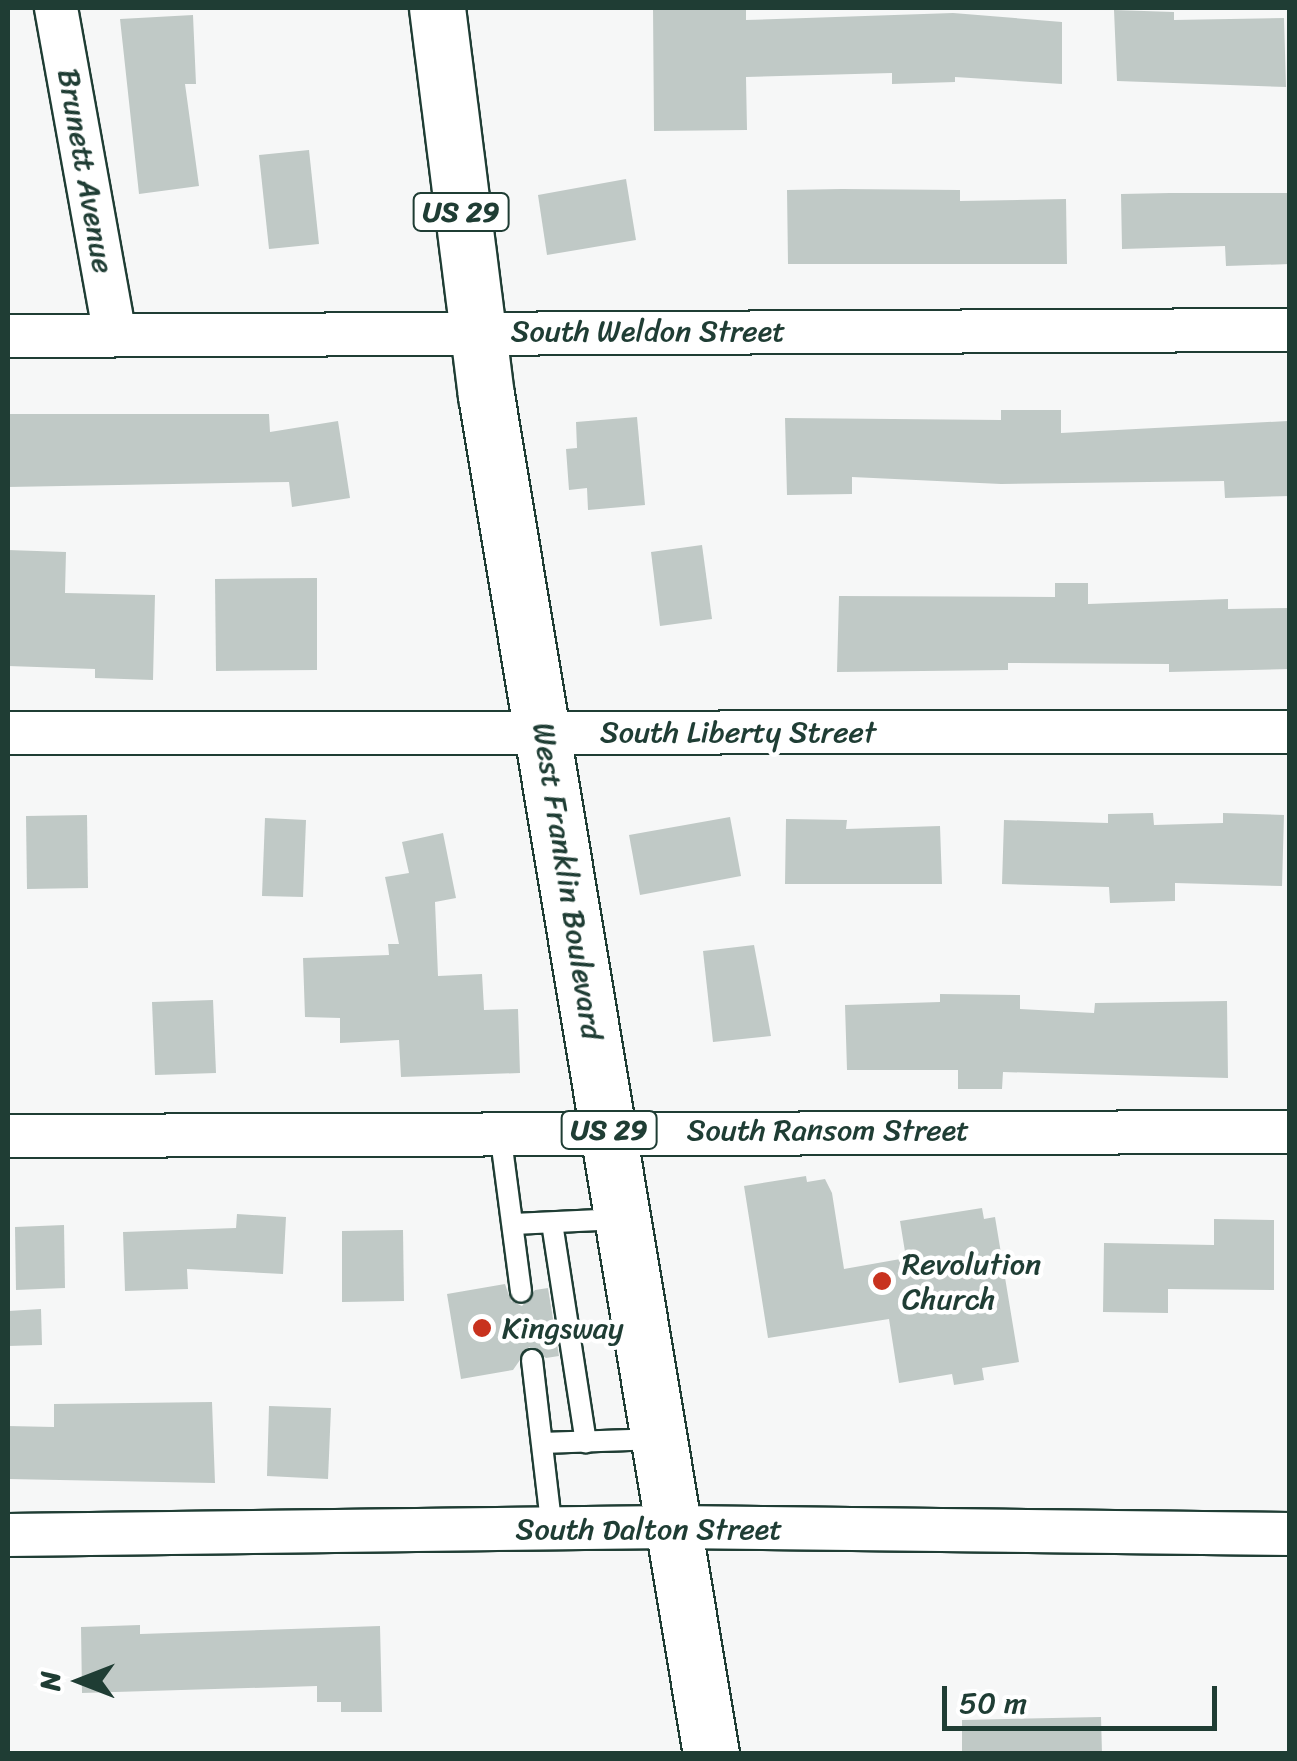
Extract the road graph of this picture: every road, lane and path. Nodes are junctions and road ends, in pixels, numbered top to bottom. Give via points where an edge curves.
1 (56, 8) edge
2 (437, 8) edge
3 (1290, 330) edge
4 (476, 331) junction
5 (115, 335) junction
6 (8, 336) edge
7 (8, 732) edge
8 (1290, 732) edge
9 (544, 734) junction
10 (608, 1129) junction
11 (500, 1132) junction
12 (1290, 1132) edge
13 (8, 1136) edge
14 (623, 1218) junction
15 (552, 1222) junction
16 (512, 1224) junction
17 (521, 1292) dead end
18 (532, 1360) dead end
19 (659, 1439) junction
20 (586, 1442) junction
21 (544, 1443) junction
22 (674, 1527) junction
23 (552, 1528) junction
24 (1290, 1534) edge
25 (8, 1535) edge
26 (711, 1754) edge

1 - 5 street, Brunett Avenue
2 - 4 main road, West Franklin Boulevard / US 29
3 - 4 street, South Weldon Street
4 - 5 street, South Weldon Street
4 - 9 main road, West Franklin Boulevard / US 29
5 - 6 street, South Weldon Street
7 - 9 street, South Liberty Street
8 - 9 street, South Liberty Street
9 - 10 main road, West Franklin Boulevard / US 29
10 - 11 street, South Ransom Street
10 - 12 street, South Ransom Street
10 - 14 main road, West Franklin Boulevard / US 29
11 - 13 street, South Ransom Street
11 - 16 lane
14 - 15 lane
14 - 19 main road, West Franklin Boulevard / US 29
15 - 16 lane
15 - 20 lane
16 - 17 lane
18 - 21 lane
19 - 20 lane
19 - 22 main road, West Franklin Boulevard / US 29
20 - 21 lane
21 - 23 lane
22 - 23 street, South Dalton Street
22 - 24 street, South Dalton Street
22 - 26 main road, West Franklin Boulevard / US 29
23 - 25 street, South Dalton Street

